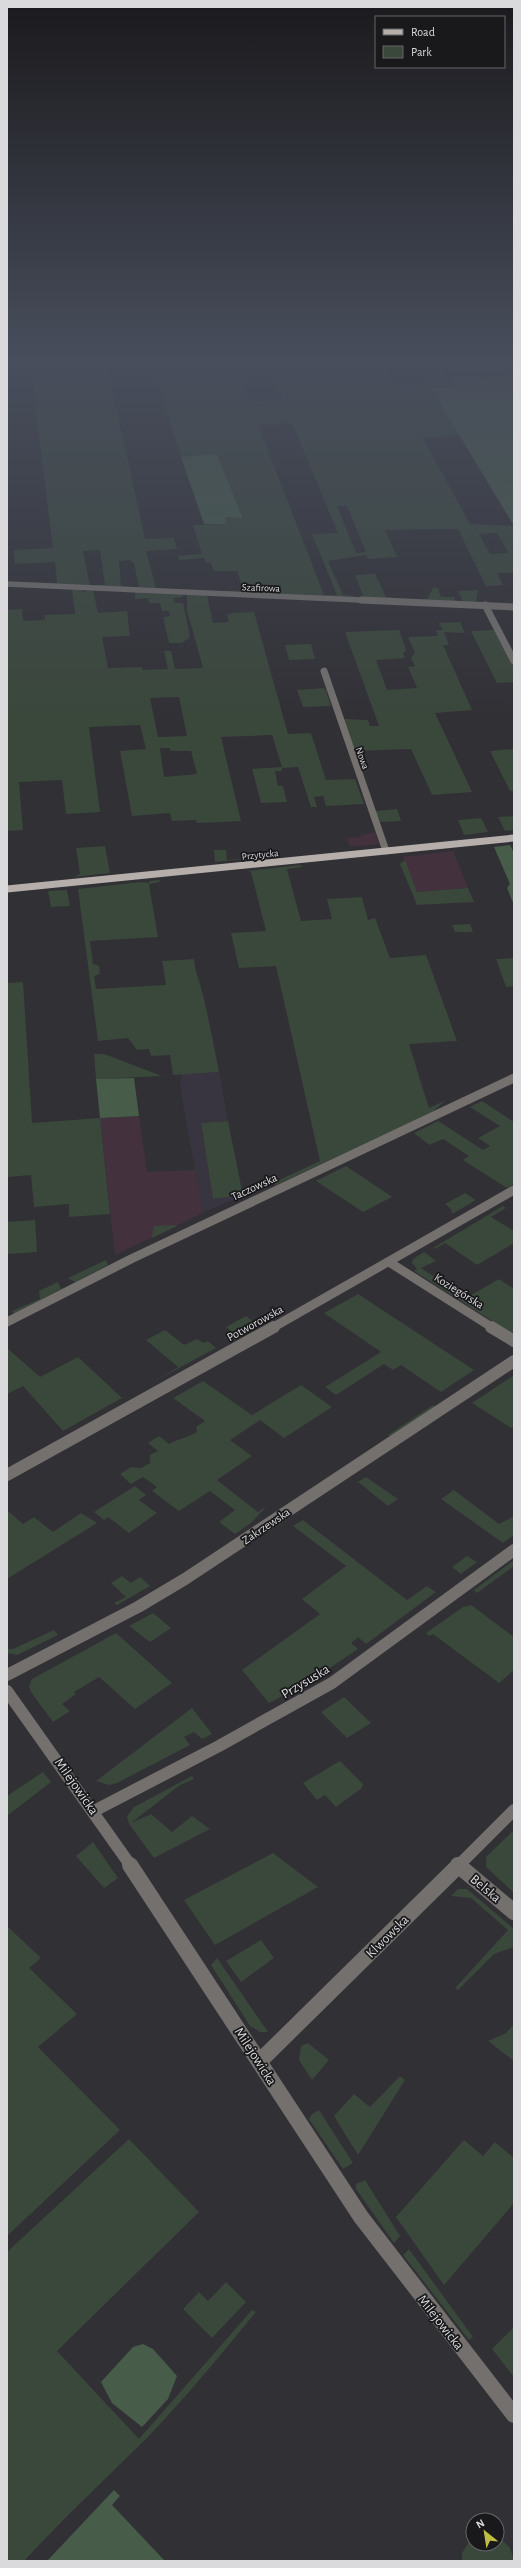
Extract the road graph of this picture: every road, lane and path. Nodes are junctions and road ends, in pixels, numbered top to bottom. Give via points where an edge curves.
1 (7, 584) edge
2 (484, 606) junction
3 (514, 607) edge
4 (514, 661) edge
5 (324, 671) dead end
6 (514, 838) edge
7 (386, 851) junction
8 (7, 889) edge
9 (514, 1078) edge
10 (514, 1190) edge
11 (389, 1262) junction
12 (7, 1322) edge
13 (514, 1341) edge
14 (514, 1361) edge
15 (7, 1475) edge
16 (514, 1550) edge
17 (7, 1675) edge
18 (7, 1691) edge
19 (514, 1810) edge
20 (94, 1811) junction
21 (458, 1865) junction
22 (514, 1912) edge
23 (260, 2061) junction
24 (514, 2415) edge

1 - 2 street, Szafirowa
2 - 3 street, Szafirowa
2 - 4 street
5 - 7 street, Nowa
6 - 7 main road, Przytycka
7 - 8 main road, Przytycka
9 - 12 street, Taczowska via 117,1266
10 - 11 street, Potworowska
11 - 13 street, Koziegórska
11 - 15 street, Potworowska
14 - 17 street, Zakrzewska via 185,1579
16 - 20 street, Przysuska via 332,1683
18 - 20 street, Milejowicka
19 - 21 street, Klwowska
20 - 23 street, Milejowicka
21 - 22 street, Belska
21 - 23 street, Klwowska
23 - 24 street, Milejowicka via 327,2168 379,2243

